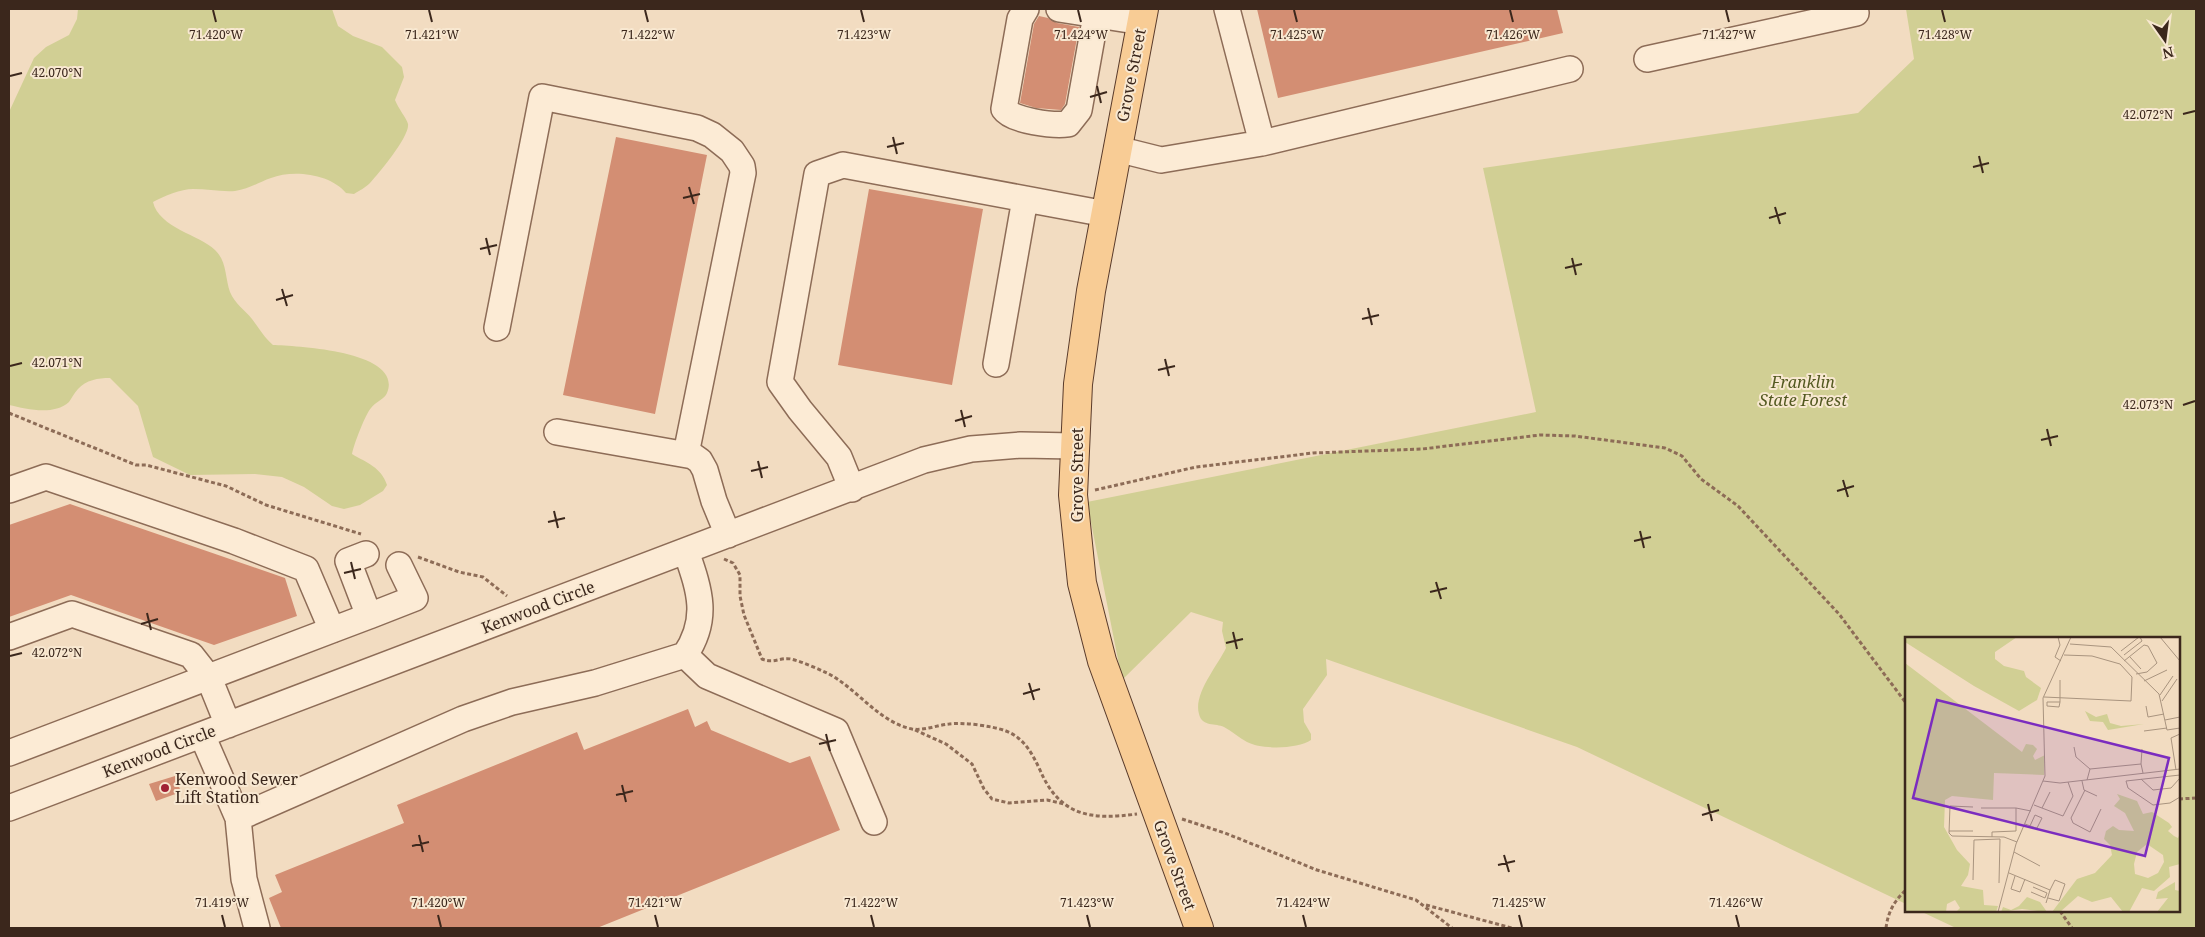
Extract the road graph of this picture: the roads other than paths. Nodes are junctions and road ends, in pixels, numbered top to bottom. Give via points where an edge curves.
1 (1026, 9) edge
2 (1059, 9) edge
3 (1227, 9) edge
4 (1855, 9) edge
5 (1096, 15) junction
6 (1143, 15) edge
7 (1647, 58) dead end
8 (1570, 69) dead end
9 (1262, 143) junction
10 (1117, 149) junction
11 (1024, 198) junction
12 (1106, 214) junction
13 (497, 328) dead end
14 (996, 364) dead end
15 (557, 432) dead end
16 (1075, 446) junction
17 (686, 454) junction
18 (852, 489) junction
19 (9, 490) edge
20 (728, 534) junction
21 (366, 545) road end
22 (691, 549) junction
23 (406, 560) road end
24 (370, 616) junction
25 (332, 630) junction
26 (9, 637) edge
27 (685, 655) junction
28 (209, 678) junction
29 (228, 725) junction
30 (202, 735) junction
31 (9, 753) edge
32 (9, 808) edge
33 (238, 818) junction
34 (874, 822) dead end
35 (257, 928) edge
36 (1198, 928) edge

1 - 5 street via 1020,19 1004,109 1016,118 1060,125 1068,124 1079,110
2 - 5 street
3 - 9 street
4 - 7 street via 1856,13
5 - 6 street
6 - 10 main road, Grove Street
8 - 9 street
9 - 10 street via 1161,160
10 - 12 main road, Grove Street
11 - 12 street
11 - 14 street
11 - 18 street via 843,165 817,174 780,382 839,457
12 - 16 main road, Grove Street via 1078,384
13 - 17 street via 542,97 683,124 712,135 737,157 743,174
15 - 17 street
16 - 18 street, Kenwood Circle via 1021,445 971,449 924,460
16 - 36 main road, Grove Street via 1073,496 1082,583 1093,630 1109,684
17 - 20 street via 700,460
18 - 20 street, Kenwood Circle
19 - 25 street via 46,477 306,569
20 - 22 street, Kenwood Circle
21 - 24 street via 348,561
22 - 27 street via 701,606 697,634
22 - 29 street, Kenwood Circle
23 - 24 street via 415,598
24 - 25 street
25 - 28 street
26 - 28 street via 72,614 191,655
27 - 33 street via 472,716
27 - 34 street via 706,676 836,731
28 - 29 street
28 - 31 street
29 - 30 street, Kenwood Circle
30 - 32 street, Kenwood Circle
30 - 33 street
33 - 35 street via 244,879

